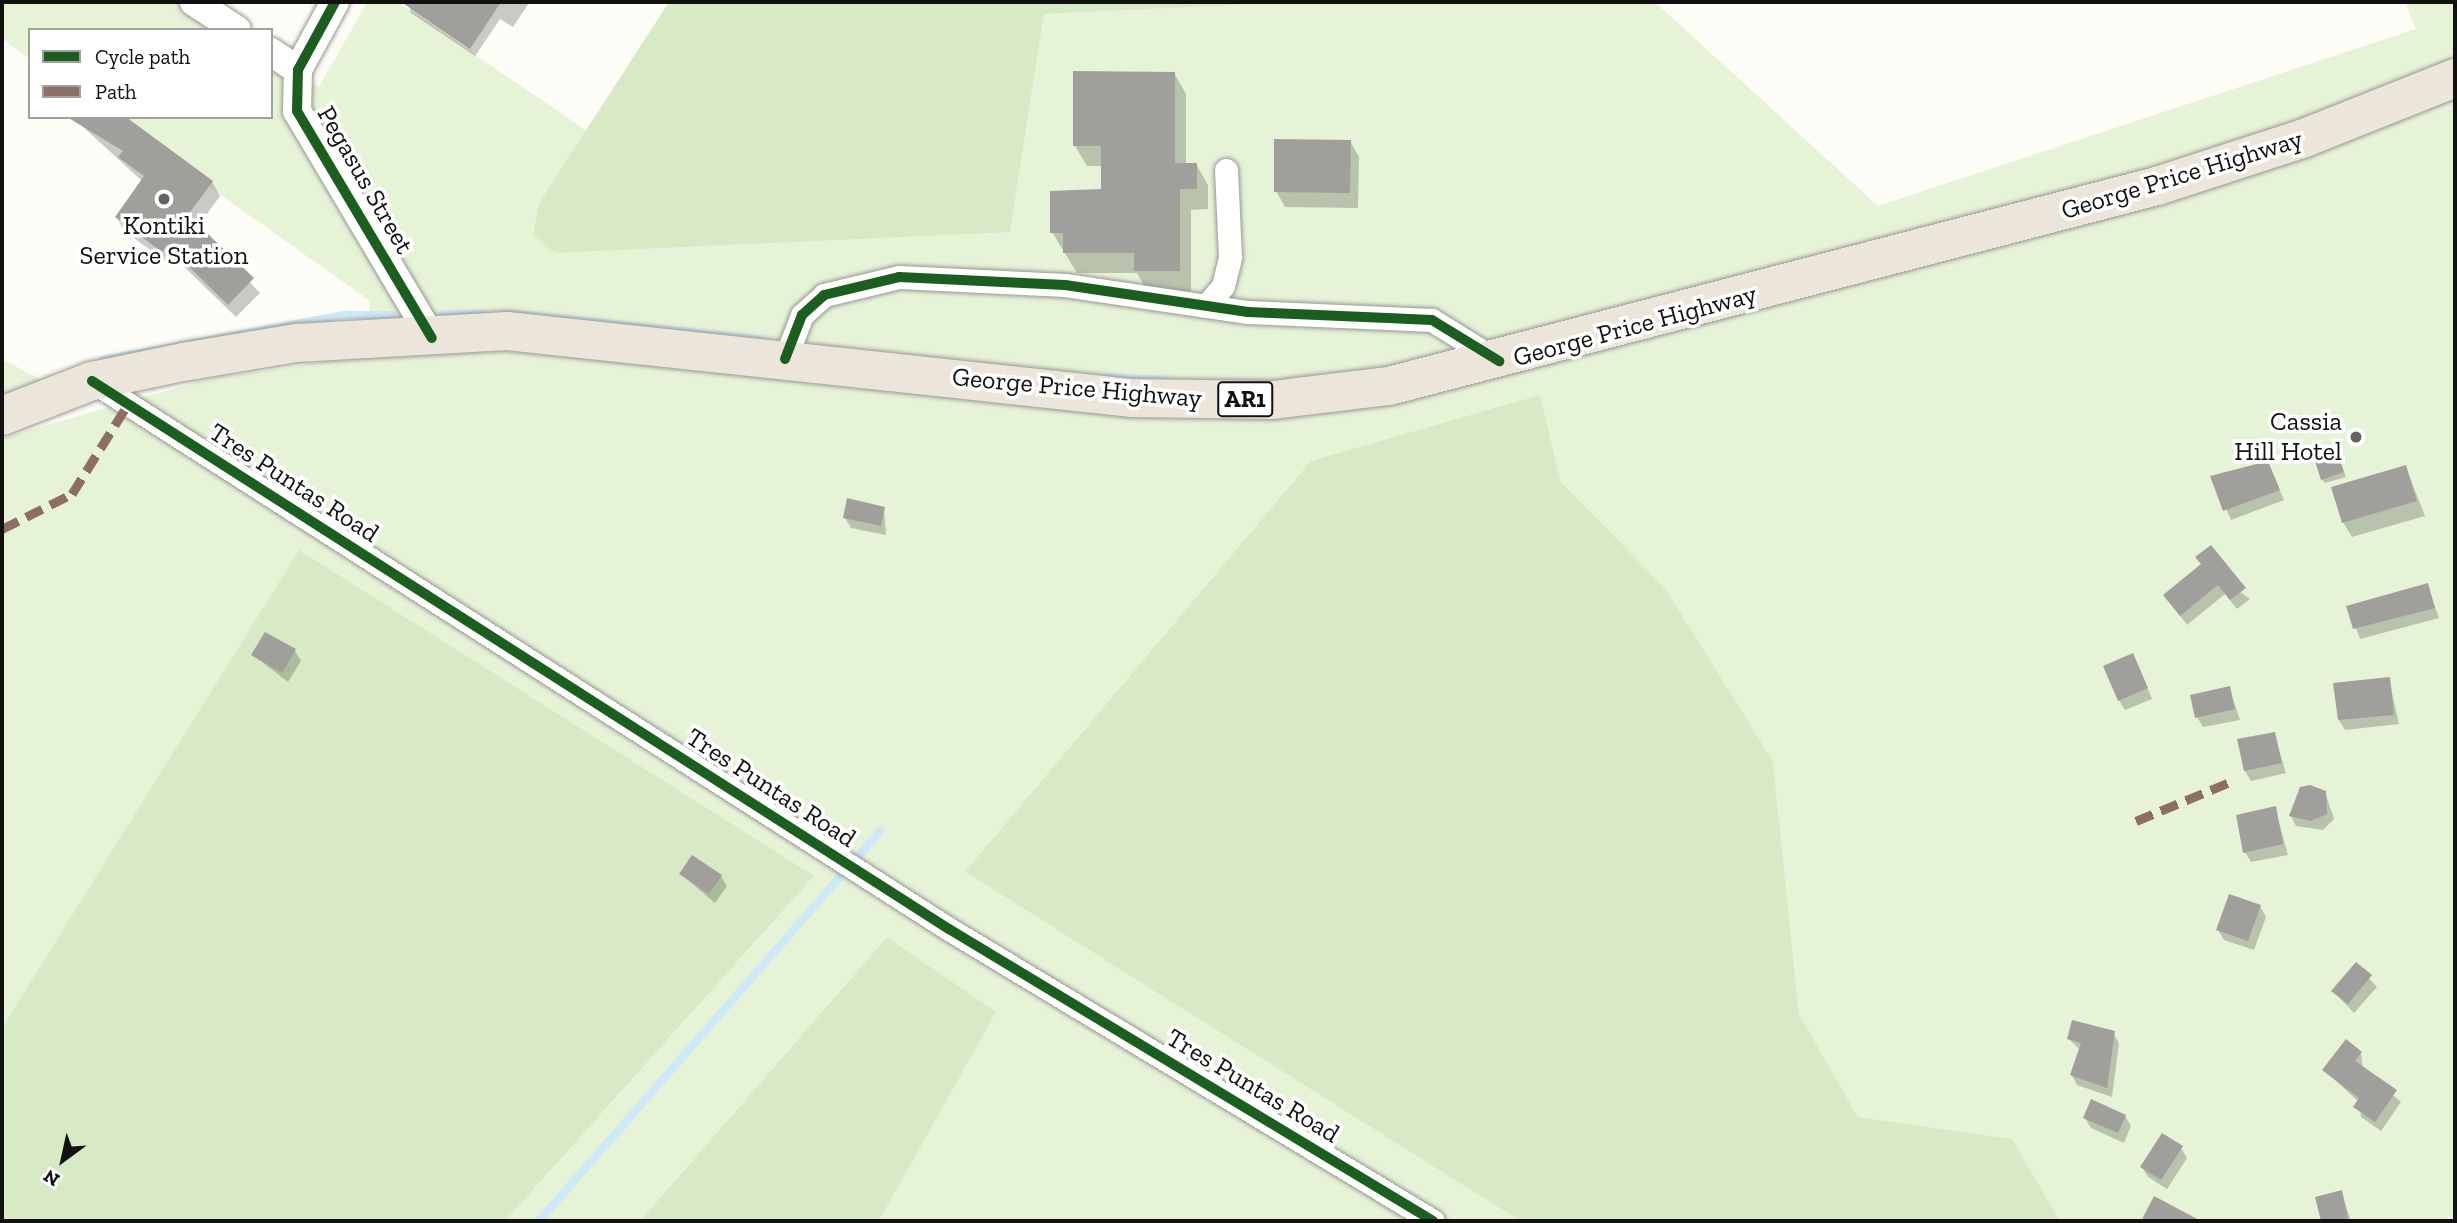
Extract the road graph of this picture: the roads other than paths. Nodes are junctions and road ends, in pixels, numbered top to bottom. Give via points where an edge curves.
1 (194, 2) edge
2 (335, 2) edge
3 (234, 28) edge
4 (273, 53) edge
5 (298, 69) junction
6 (2455, 78) edge
7 (1226, 170) dead end
8 (1206, 306) junction
9 (432, 338) junction
10 (785, 359) junction
11 (1499, 361) junction
12 (92, 381) junction
13 (2, 416) edge
14 (1433, 1221) edge

1 - 3 street
2 - 5 street, Pegasus Street
4 - 5 street
5 - 9 street, Pegasus Street via 297,111 306,135
6 - 11 highway, George Price Highway / AR1 via 2302,139 2157,186
7 - 8 street via 1230,257 1223,286
8 - 10 street via 1065,285 899,277 824,295 803,315
8 - 11 street via 1432,320
9 - 10 highway, George Price Highway / AR1 via 507,331
9 - 12 highway, George Price Highway / AR1 via 298,344
10 - 11 highway, George Price Highway / AR1 via 1132,398 1273,400 1389,386
12 - 13 highway, George Price Highway / AR1
12 - 14 street, Tres Puntas Road via 949,929

